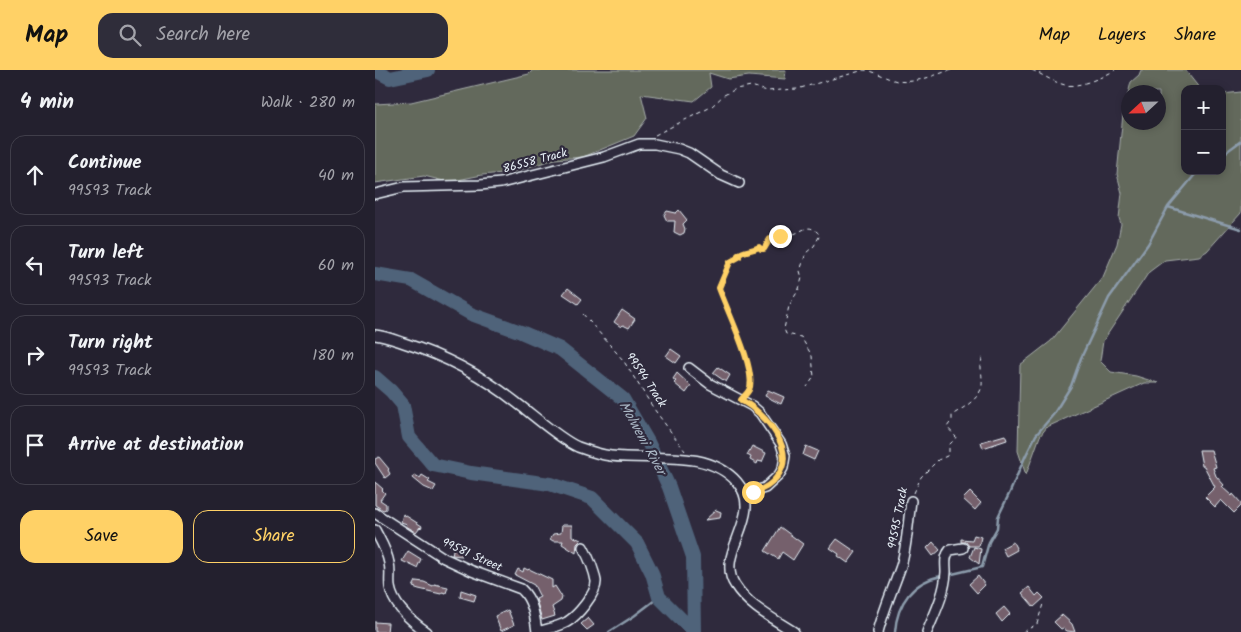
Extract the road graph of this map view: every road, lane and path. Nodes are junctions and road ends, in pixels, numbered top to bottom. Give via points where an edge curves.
1 (951, 70) edge
2 (1032, 70) edge
3 (1115, 70) edge
4 (669, 128) dead end
5 (739, 183) dead end
6 (375, 194) edge
7 (583, 314) dead end
8 (375, 335) edge
9 (983, 355) dead end
10 (689, 368) dead end
11 (807, 387) dead end
12 (741, 400) junction
13 (692, 459) junction
14 (745, 494) junction
15 (911, 501) joint
16 (375, 513) edge
17 (375, 530) edge
18 (583, 548) dead end
19 (963, 548) dead end
20 (1043, 604) dead end
21 (427, 632) edge
22 (537, 632) edge
23 (794, 632) edge
24 (878, 632) edge
25 (927, 632) edge
26 (1023, 632) edge

1 - 4 path via 910,81 885,78 863,70 797,89 736,88 711,107
2 - 3 path via 1071,86
5 - 6 street, 86558 Track via 679,149 639,144 604,157 507,182 404,187
7 - 13 path, 99594 Track via 623,360 654,409
8 - 13 street via 446,359 490,382 575,446 609,456
9 - 15 path, 99595 Track via 979,367 982,388 970,404 952,415 953,420 947,427 956,437 949,444 949,453 921,477
10 - 12 street via 710,384
11 - 12 path via 814,377 812,356 801,338 786,334 784,329 789,306 803,278 801,271 806,253 820,235 810,228 793,235 774,237 764,249 759,247 742,252 730,262 725,272 719,288 749,372 749,390
12 - 14 street via 760,413 781,444 785,456 783,468 774,481 759,491
13 - 14 street via 721,468
14 - 23 street via 745,517 731,556 732,580 760,610
15 - 24 street, 99595 Track via 901,565
16 - 22 street, 99581 Street via 444,558 521,589 533,609
17 - 21 street via 389,560 392,595 412,622
18 - 22 street via 593,569 595,591 569,621
19 - 25 street via 950,550 946,557 943,590
20 - 26 path via 1037,624

